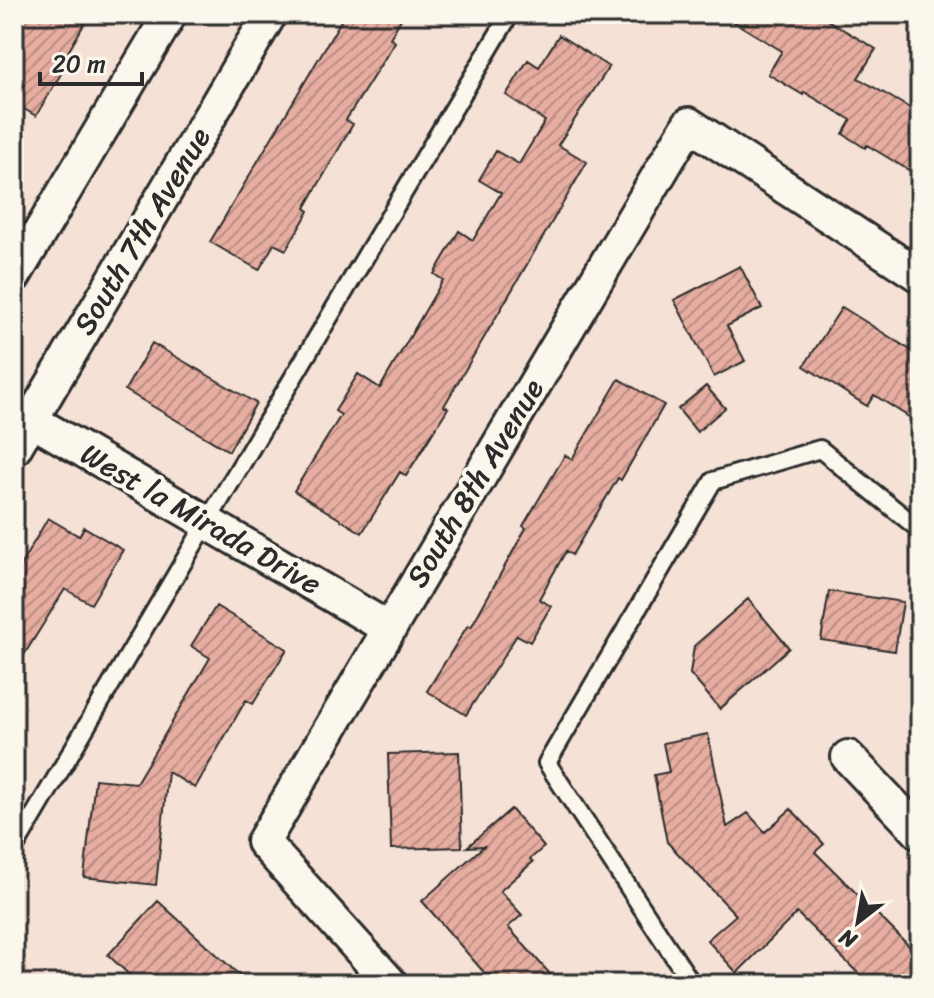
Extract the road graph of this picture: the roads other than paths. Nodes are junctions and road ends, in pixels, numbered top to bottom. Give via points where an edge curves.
1 (170, 14) edge
2 (270, 14) edge
3 (510, 14) edge
4 (14, 276) edge
5 (920, 276) edge
6 (22, 415) edge
7 (14, 449) edge
8 (207, 522) junction
9 (920, 530) edge
10 (388, 628) junction
11 (848, 757) dead end
12 (920, 833) edge
13 (14, 849) edge
14 (391, 984) edge
15 (692, 984) edge

1 - 4 street
2 - 6 street, South 7th Avenue
3 - 8 lane
5 - 10 street, South 8th Avenue via 689,124
6 - 7 street, South 7th Avenue
6 - 8 street, West la Mirada Drive
8 - 10 street, West la Mirada Drive
8 - 13 lane
9 - 15 lane via 820,449 713,481 547,763
10 - 14 street, South 8th Avenue via 263,842
11 - 12 street

